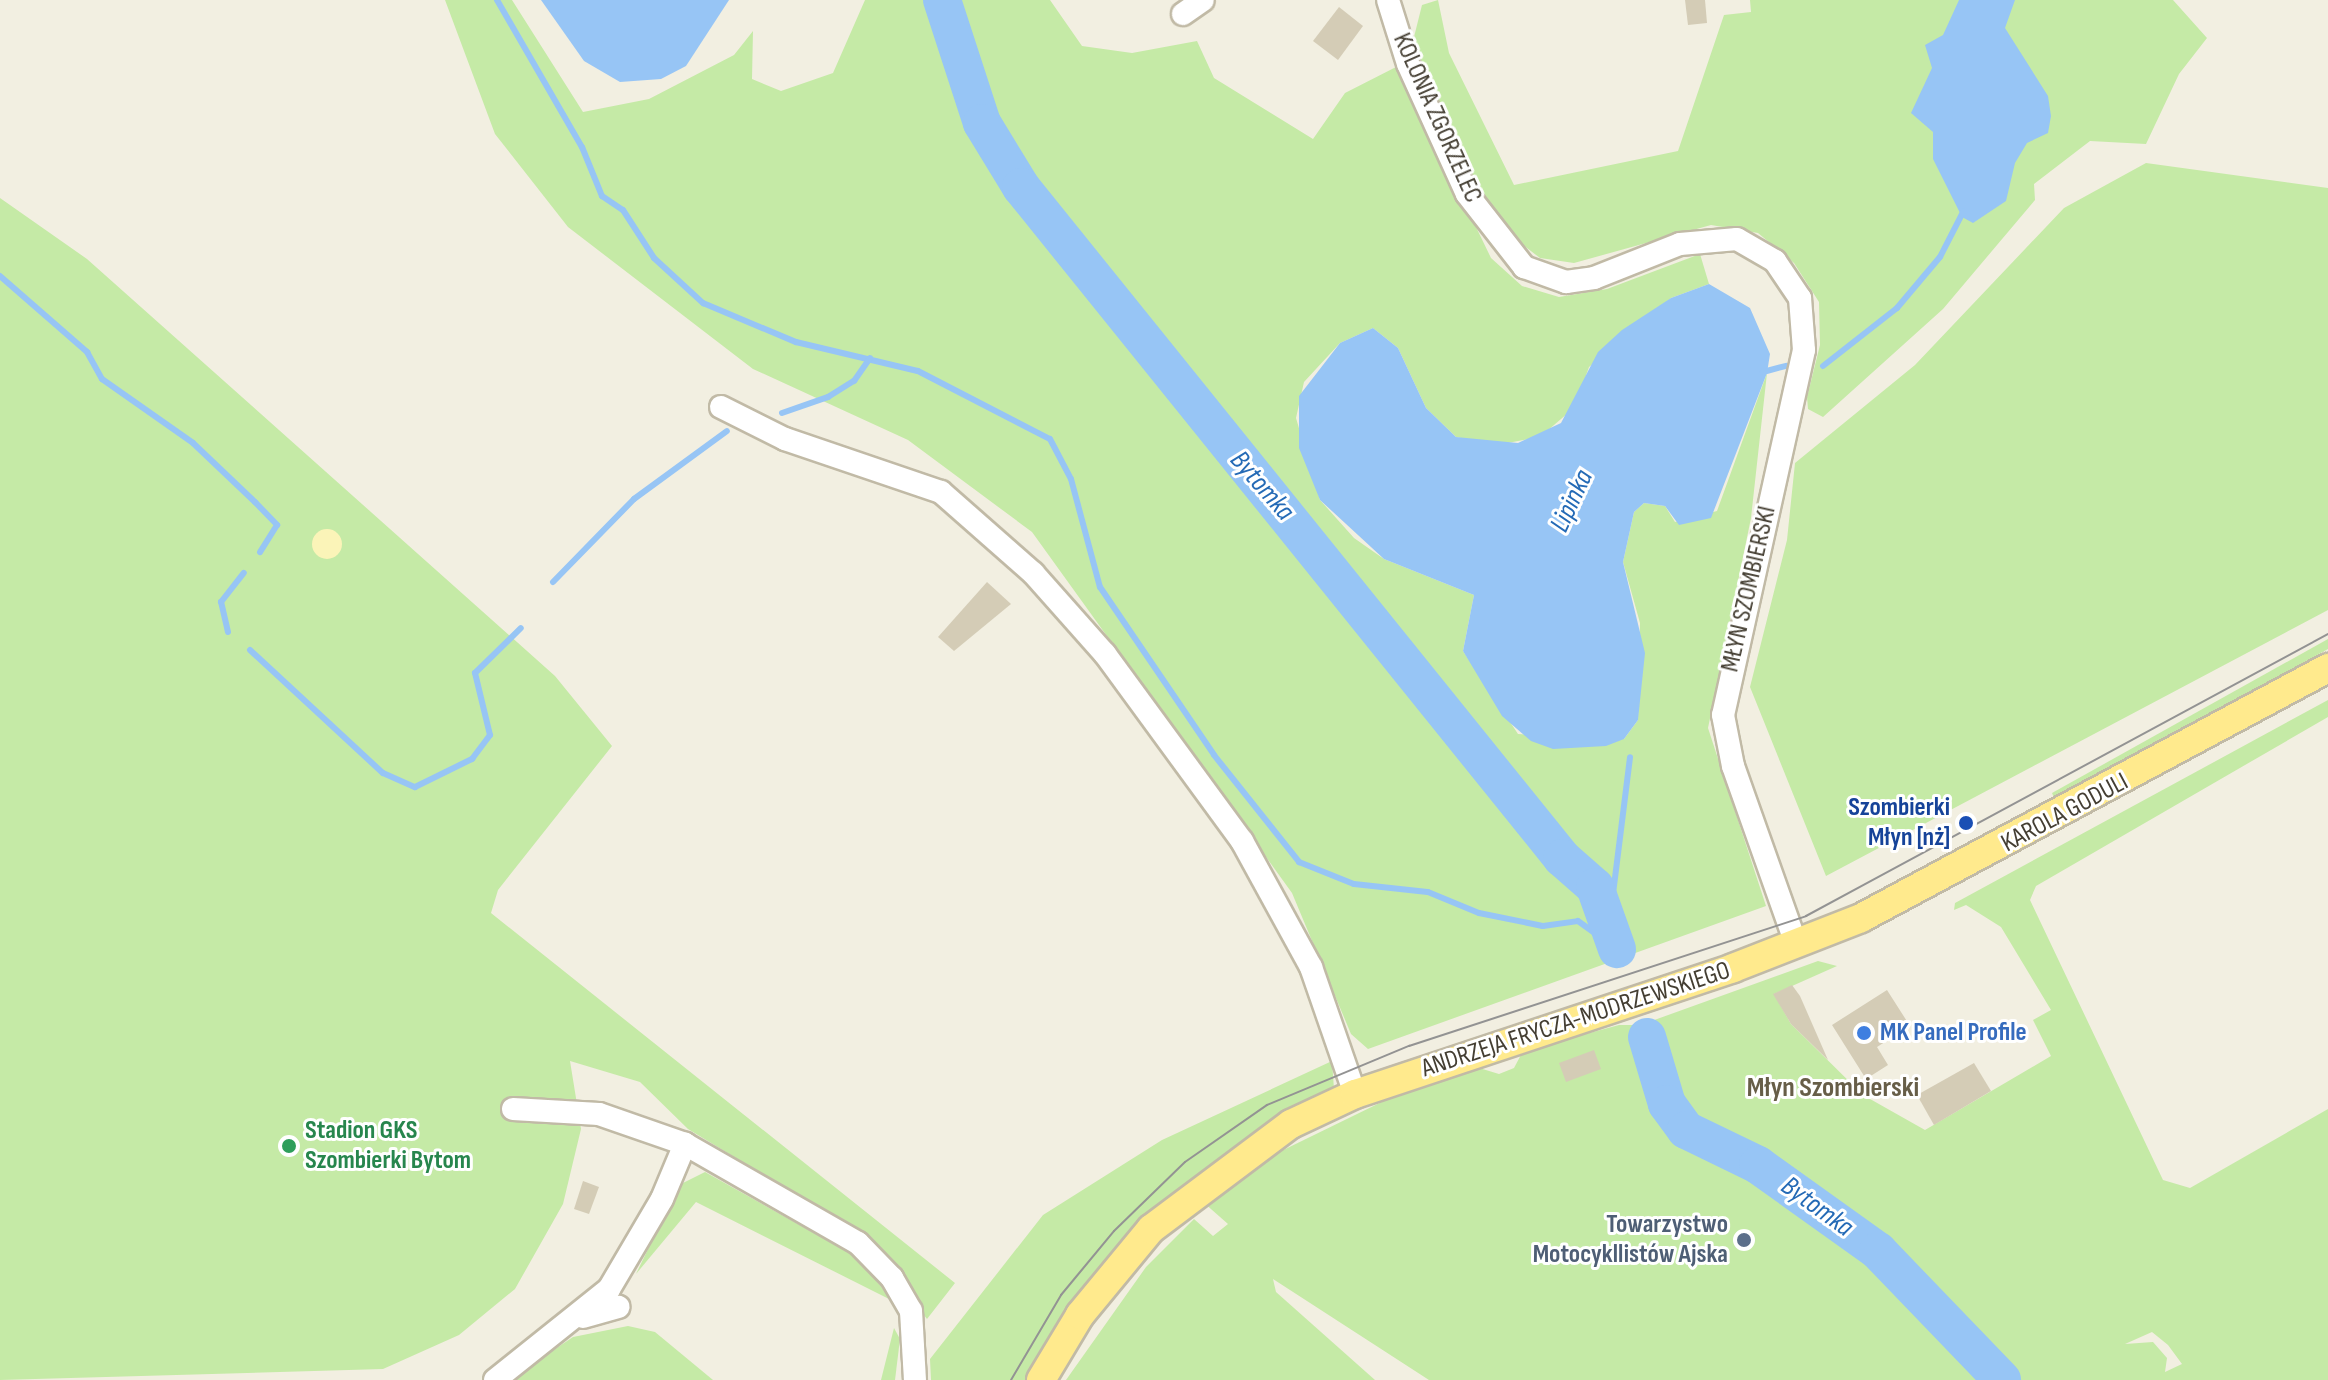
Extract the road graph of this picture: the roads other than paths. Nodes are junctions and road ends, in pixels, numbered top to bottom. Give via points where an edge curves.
1 (1203, 0) edge
2 (1388, 0) edge
3 (1183, 14) dead end
4 (1753, 245) joint
5 (721, 407) dead end
6 (2328, 668) edge
7 (1796, 944) junction
8 (1355, 1094) junction
9 (513, 1109) dead end
10 (685, 1144) junction
11 (619, 1307) dead end
12 (581, 1317) junction
13 (495, 1380) edge
14 (915, 1380) edge
15 (1041, 1380) edge

1 - 3 street
2 - 4 street, KOLONIA ZGORZELEC via 1408,64 1467,194 1524,267 1566,282 1680,244
4 - 7 street, MŁYN SZOMBIERSKI via 1789,278 1805,330 1723,715 1733,766
5 - 8 street via 785,439 941,492 1033,573 1105,654 1242,841 1311,967
6 - 7 main road, KAROLA GODULI via 1958,870
7 - 8 main road, ANDRZEJA FRYCZA-MODRZEWSKIEGO
8 - 15 main road, ANDRZEJA FRYCZA-MODRZEWSKIEGO via 1291,1124 1151,1229 1080,1315
9 - 10 street via 599,1114
10 - 12 street via 626,1266
10 - 14 street via 858,1243 892,1278 911,1311
11 - 12 street
12 - 13 street

